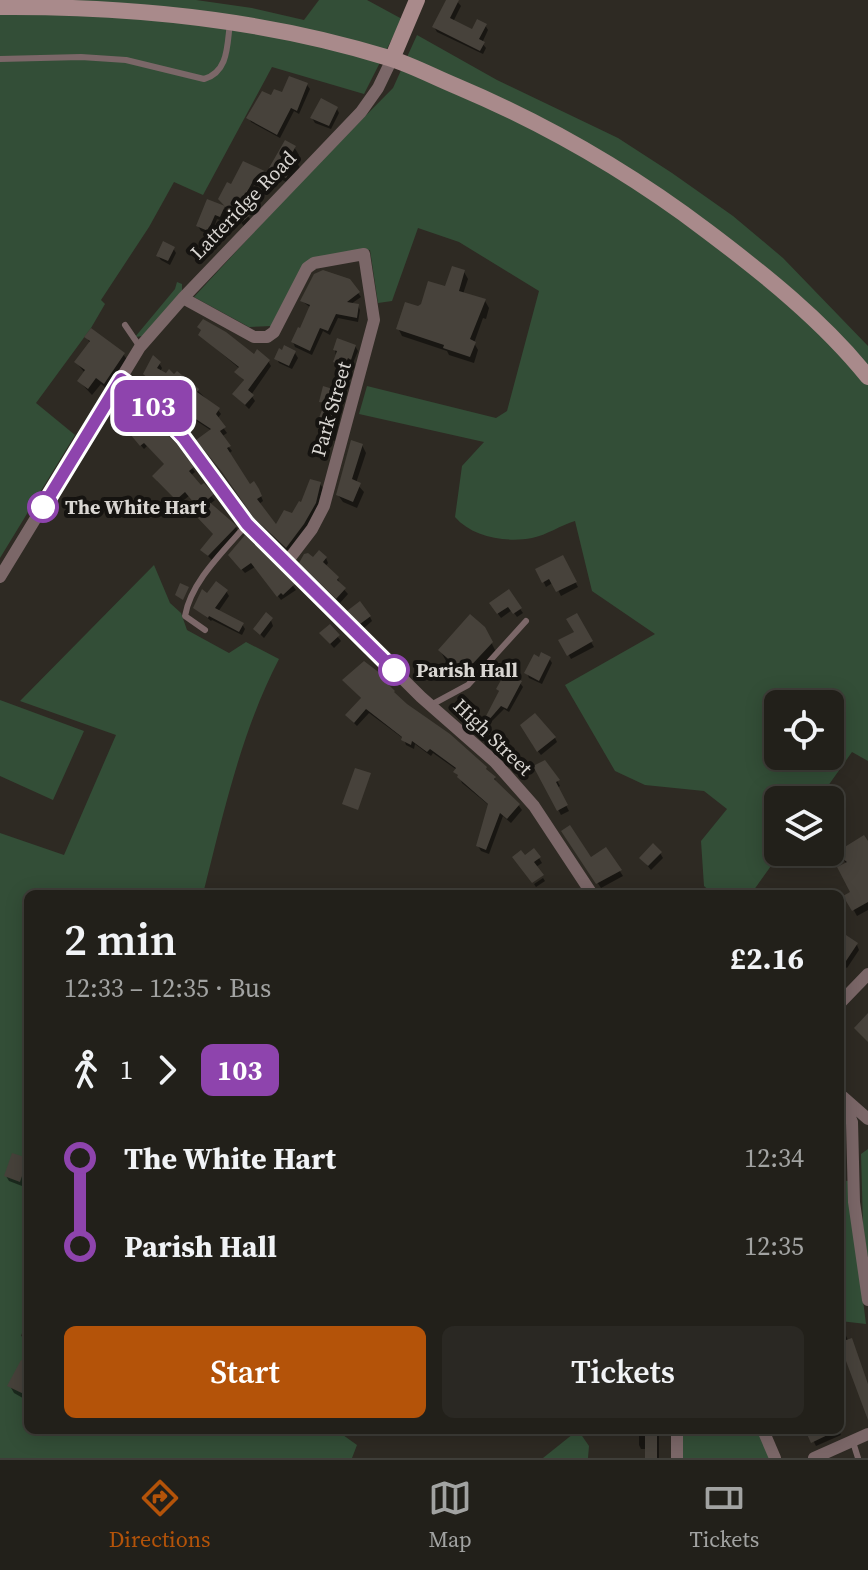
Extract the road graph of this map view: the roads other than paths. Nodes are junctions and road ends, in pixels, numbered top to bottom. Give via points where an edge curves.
1 (417, 0) edge
2 (0, 7) edge
3 (230, 23) junction
4 (0, 59) edge
5 (392, 59) junction
6 (183, 298) junction
7 (125, 325) dead end
8 (140, 347) junction
9 (868, 377) edge
10 (121, 379) junction
11 (247, 524) junction
12 (286, 563) junction
13 (0, 577) edge
14 (526, 621) dead end
15 (205, 630) dead end
16 (430, 706) junction
17 (589, 890) edge
18 (868, 974) edge
19 (844, 999) edge
20 (844, 1098) edge
21 (844, 1103) edge
22 (868, 1119) edge
23 (868, 1140) edge
24 (852, 1146) junction
25 (868, 1300) edge
26 (677, 1434) edge
27 (765, 1434) edge
28 (868, 1434) edge
29 (853, 1442) junction
30 (677, 1458) edge
31 (775, 1458) edge
32 (814, 1458) edge
33 (858, 1458) edge

1 - 5 main road
2 - 3 main road via 81,7
3 - 4 lane via 225,61 214,76 204,79 126,60
3 - 5 main road
5 - 6 street, Latteridge Road via 361,112
5 - 9 main road via 540,124 661,197 807,314
6 - 8 street, Latteridge Road
6 - 12 street, Park Street via 254,337 267,337 307,268 364,254 374,320 367,353 324,506
7 - 8 lane
8 - 10 street, Latteridge Road
10 - 11 street, High Street via 183,437
10 - 13 street, Latteridge Road
11 - 12 street, High Street
11 - 15 lane via 187,602 185,616
12 - 16 street, High Street
14 - 16 lane via 468,685
16 - 17 street, High Street via 495,762 534,806
18 - 19 street
20 - 22 street
21 - 24 street via 852,1122
23 - 24 street
24 - 25 street
26 - 30 street
27 - 31 street
28 - 29 street
29 - 32 street
29 - 33 lane

